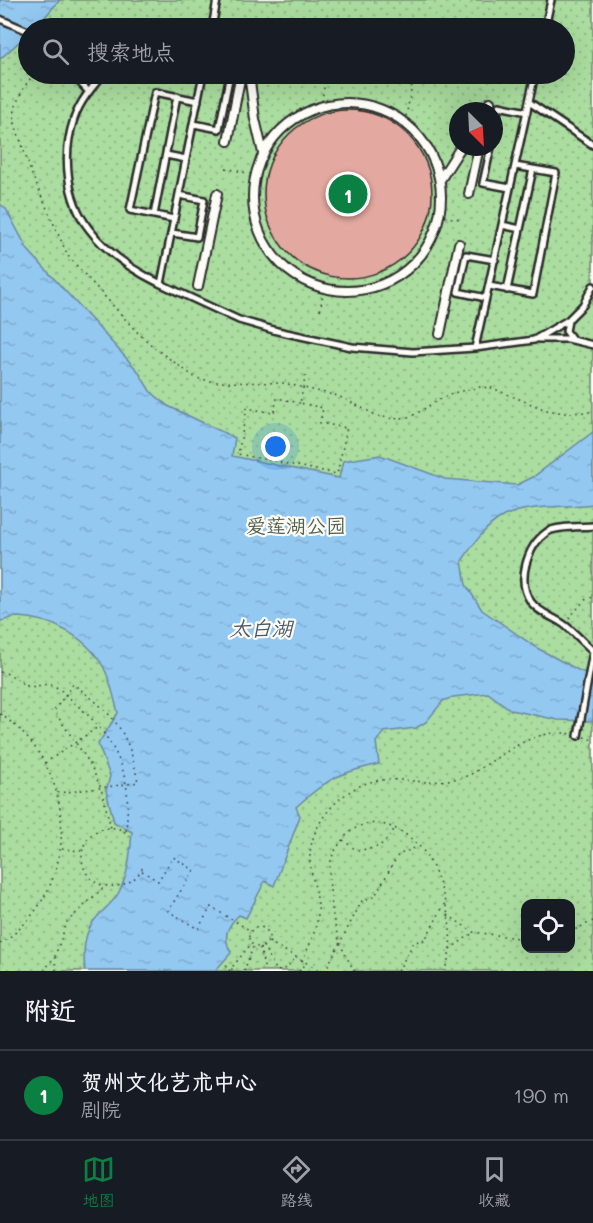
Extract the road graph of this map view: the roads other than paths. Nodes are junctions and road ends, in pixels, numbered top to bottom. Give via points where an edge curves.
1 (217, 0) edge
2 (551, 0) edge
3 (214, 18) edge
4 (547, 18) edge
5 (0, 19) edge
6 (18, 27) edge
7 (81, 84) edge
8 (96, 84) edge
9 (201, 84) edge
10 (228, 84) edge
11 (239, 84) edge
12 (250, 84) edge
13 (533, 84) edge
14 (89, 92) junction
15 (177, 96) junction
16 (198, 101) junction
17 (529, 102) junction
18 (503, 107) edge
19 (527, 112) junction
20 (194, 124) junction
21 (228, 141) dead end
22 (593, 145) edge
23 (263, 153) junction
24 (166, 156) junction
25 (455, 156) edge
26 (478, 156) edge
27 (488, 156) edge
28 (186, 159) junction
29 (515, 166) junction
30 (533, 170) junction
31 (440, 180) junction
32 (510, 188) junction
33 (217, 194) dead end
34 (469, 194) dead end
35 (179, 195) junction
36 (154, 215) junction
37 (174, 219) junction
38 (502, 225) junction
39 (520, 229) junction
40 (172, 232) junction
41 (459, 244) dead end
42 (495, 260) junction
43 (162, 284) junction
44 (198, 286) dead end
45 (489, 286) junction
46 (593, 286) edge
47 (507, 290) junction
48 (486, 298) junction
49 (593, 298) edge
50 (586, 300) junction
51 (568, 320) junction
52 (440, 334) dead end
53 (534, 340) junction
54 (573, 340) junction
55 (593, 345) edge
56 (475, 348) junction
57 (593, 526) edge
58 (593, 651) edge
59 (578, 736) road end

1 - 3 lane
2 - 4 lane
5 - 6 lane
7 - 14 lane
8 - 14 lane
9 - 16 lane
10 - 20 lane via 219,129
11 - 21 street
12 - 23 street
13 - 17 lane
14 - 43 lane via 74,118 68,144 68,173 74,199 87,226 101,243 134,269
15 - 16 lane
15 - 24 lane
15 - 36 lane via 155,92 130,210
16 - 20 lane
17 - 19 lane
17 - 22 lane
18 - 19 lane
19 - 29 lane
20 - 28 lane
23 - 31 street via 294,118 321,106 362,103 405,122 421,138
23 - 31 street via 252,193 254,219 263,243 279,264 300,280 324,289 350,292 376,287 399,276 419,258 433,237 439,216
24 - 28 lane
24 - 36 lane
25 - 31 street
26 - 34 street
27 - 32 lane via 483,183
28 - 35 lane
29 - 30 lane
29 - 32 lane
30 - 39 lane
30 - 47 lane via 556,173 533,294
32 - 38 lane
33 - 44 street
35 - 37 lane
35 - 40 lane via 204,200 197,237
36 - 37 lane
37 - 40 lane
38 - 39 lane
38 - 42 lane
39 - 47 lane
40 - 43 lane
41 - 52 street
42 - 45 lane
42 - 48 lane via 466,255 458,292
43 - 56 lane via 239,320 320,342 413,352
45 - 47 lane
45 - 48 lane
46 - 50 lane
48 - 56 lane
49 - 50 lane
50 - 51 lane
51 - 53 lane
51 - 54 lane via 566,331
53 - 54 lane
53 - 56 lane
54 - 55 lane
57 - 58 lane via 547,532 527,558 524,587 540,611 564,624
58 - 59 lane

